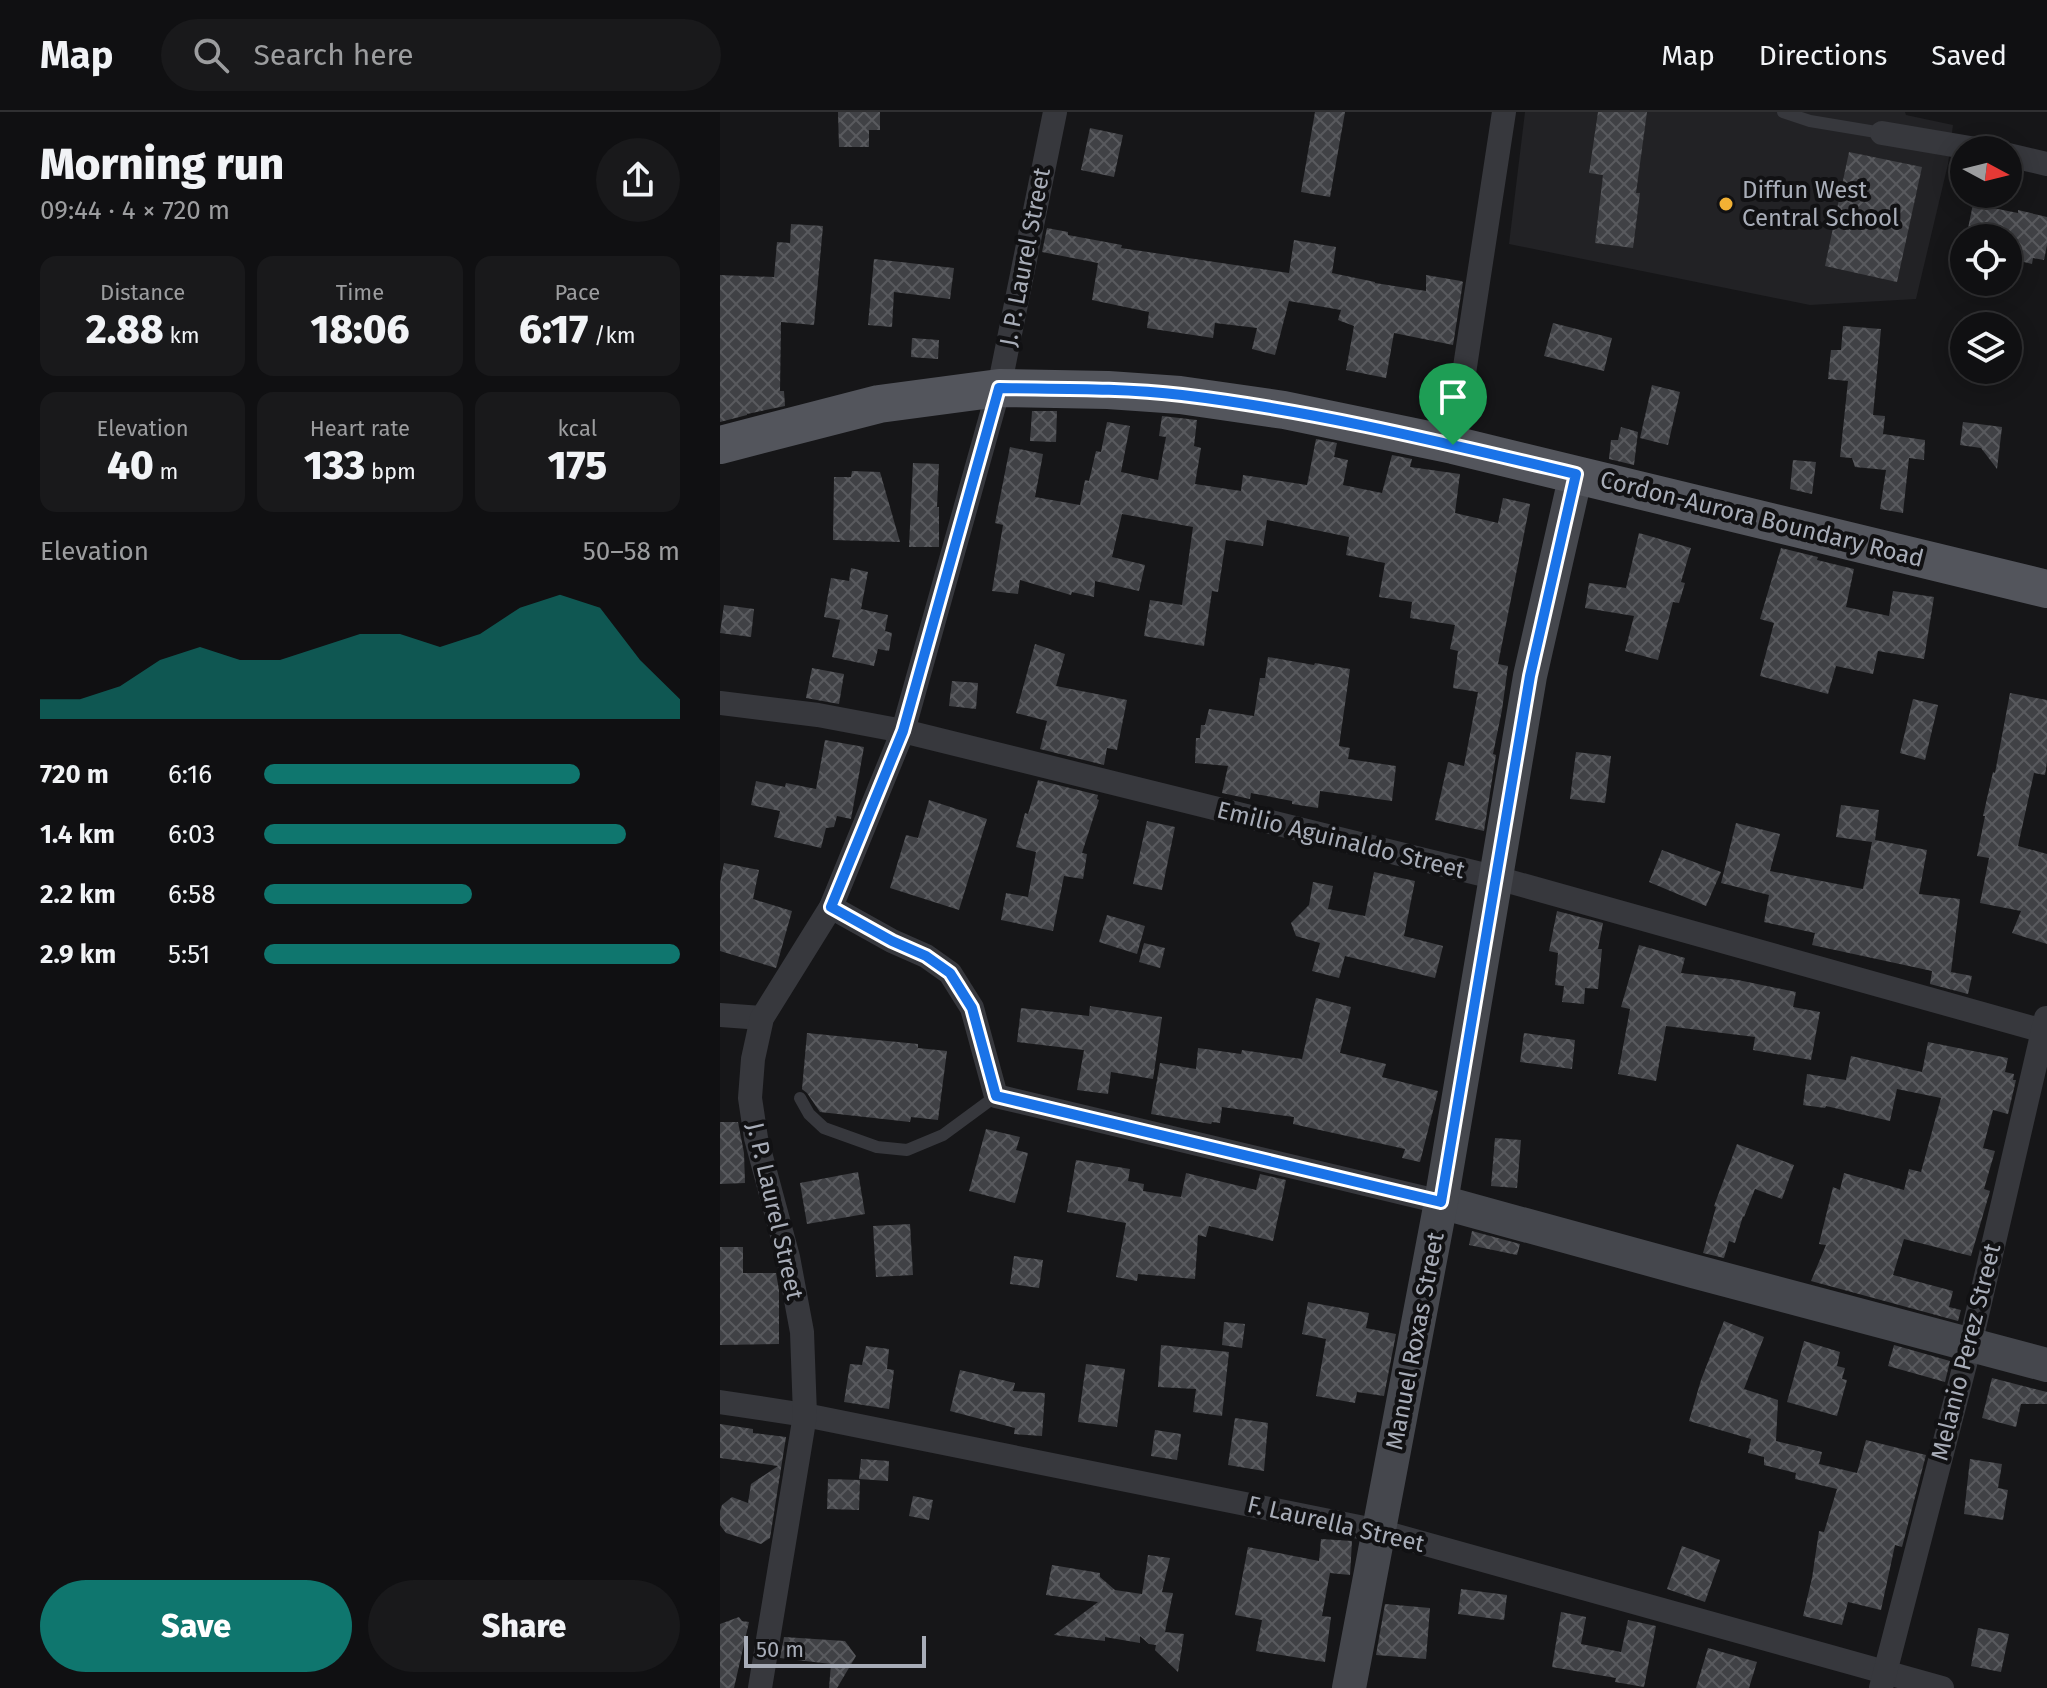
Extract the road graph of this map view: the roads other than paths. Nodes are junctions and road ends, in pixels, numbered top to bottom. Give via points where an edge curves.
1 (1055, 112) edge
2 (1504, 112) edge
3 (1783, 112) edge
4 (1882, 133) joint
5 (1950, 145) edge
6 (2022, 158) edge
7 (2047, 164) edge
8 (999, 388) junction
9 (720, 445) edge
10 (1453, 445) junction
11 (1576, 474) junction
12 (2047, 589) edge
13 (720, 703) edge
14 (903, 731) junction
15 (1497, 878) junction
16 (831, 907) junction
17 (720, 1015) edge
18 (762, 1018) junction
19 (2046, 1026) edge
20 (996, 1096) junction
21 (800, 1098) dead end
22 (1441, 1202) junction
23 (1970, 1345) junction
24 (2047, 1365) edge
25 (720, 1402) edge
26 (805, 1415) junction
27 (1379, 1531) junction
28 (1883, 1680) edge
29 (760, 1688) edge
30 (1349, 1688) edge
31 (1942, 1688) edge

1 - 8 street, J. P. Laurel Street
2 - 10 street
3 - 4 lane
4 - 5 street
6 - 7 street
8 - 9 main road, Cordon-Aurora Boundary Road via 879,404
8 - 10 main road, Cordon-Aurora Boundary Road via 1180,395
8 - 14 street, J. P. Laurel Street
10 - 11 main road, Cordon-Aurora Boundary Road
11 - 12 main road, Cordon-Aurora Boundary Road
11 - 15 street, Manuel Roxas Street via 1530,676
13 - 14 street, Emilio Aguinaldo Street
14 - 15 street, Emilio Aguinaldo Street
14 - 16 street, J. P. Laurel Street
15 - 19 street, Emilio Aguinaldo Street
15 - 22 street, Manuel Roxas Street
16 - 18 street, J. P. Laurel Street
16 - 20 street via 950,973 972,1008
17 - 18 street
18 - 26 street, J. P. Laurel Street via 750,1098 802,1332
19 - 23 street, Melanio Perez Street
20 - 21 lane via 943,1135 907,1150 877,1147 824,1128
20 - 22 street
22 - 23 street
22 - 27 street, Manuel Roxas Street
23 - 24 street
23 - 28 street, Melanio Perez Street
25 - 26 street, F. Laurella Street
26 - 27 street, F. Laurella Street
26 - 29 street, J. P. Laurel Street
27 - 28 street, F. Laurella Street
27 - 30 street, Manuel Roxas Street
28 - 31 street, F. Laurella Street

